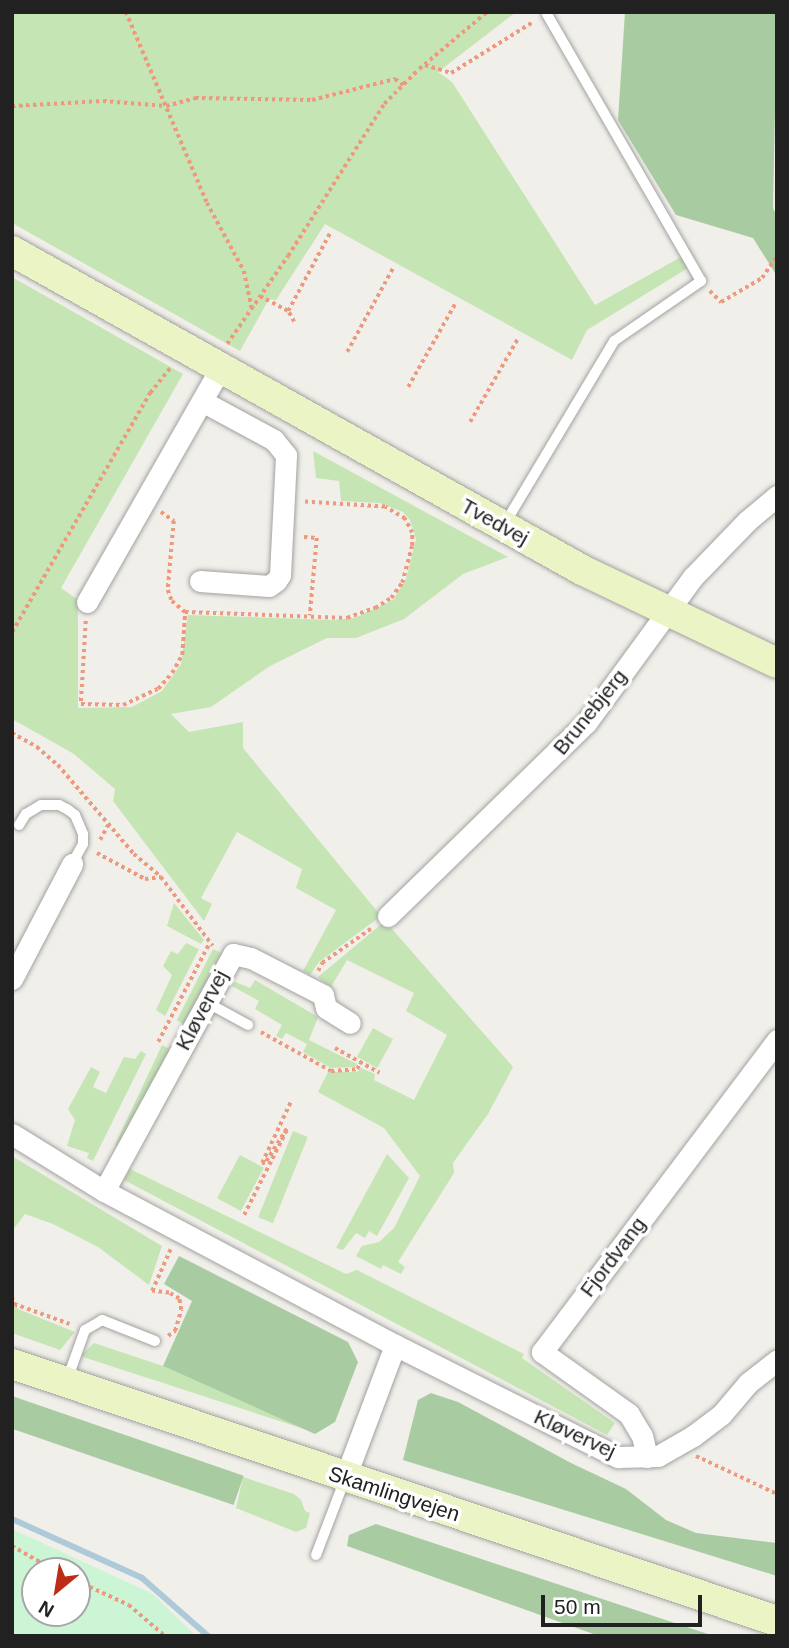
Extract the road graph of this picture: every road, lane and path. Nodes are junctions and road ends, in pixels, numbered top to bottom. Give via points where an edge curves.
1 (126, 12) edge
2 (486, 12) edge
3 (547, 14) joint
4 (425, 65) junction
5 (405, 86) junction
6 (12, 106) edge
7 (166, 106) junction
8 (330, 233) dead end
9 (12, 251) edge
10 (777, 256) edge
11 (393, 268) dead end
12 (701, 281) junction
13 (260, 296) junction
14 (455, 304) dead end
15 (252, 308) junction
16 (288, 311) junction
17 (294, 322) dead end
18 (517, 340) dead end
19 (186, 348) junction
20 (347, 352) dead end
21 (217, 365) junction
22 (408, 387) dead end
23 (202, 401) junction
24 (470, 422) dead end
25 (777, 496) edge
26 (503, 527) junction
27 (282, 535) junction
28 (200, 581) dead end
29 (87, 601) joint
30 (185, 612) dead end
31 (667, 613) junction
32 (310, 616) dead end
33 (12, 632) edge
34 (777, 663) edge
35 (12, 733) edge
36 (108, 824) junction
37 (19, 825) dead end
38 (97, 846) dead end
39 (72, 864) junction
40 (161, 877) junction
41 (388, 916) joint
42 (233, 954) junction
43 (12, 979) edge
44 (309, 988) junction
45 (206, 1002) junction
46 (350, 1023) dead end
47 (248, 1025) joint
48 (777, 1040) edge
49 (335, 1048) dead end
50 (361, 1062) junction
51 (380, 1073) dead end
52 (291, 1101) dead end
53 (12, 1134) edge
54 (104, 1191) junction
55 (244, 1216) dead end
56 (179, 1230) junction
57 (12, 1296) edge
58 (85, 1330) junction
59 (155, 1341) joint
60 (395, 1345) junction
61 (777, 1360) edge
62 (12, 1364) edge
63 (66, 1383) junction
64 (679, 1444) junction
65 (647, 1457) junction
66 (345, 1478) junction
67 (777, 1494) edge
68 (12, 1546) edge
69 (316, 1555) dead end
70 (31, 1557) edge
71 (91, 1587) edge
72 (777, 1621) edge
73 (165, 1636) edge

1 - 7 path
2 - 4 path
3 - 4 path via 451,73
3 - 12 lane
4 - 5 path
5 - 7 path via 395,79 312,100 195,98
5 - 13 path via 384,104
6 - 7 path via 103,101
7 - 15 path via 207,204 244,271
8 - 16 path
9 - 19 street, Tvedvej
10 - 12 path via 762,278 721,302
11 - 20 path
12 - 26 lane via 614,341
13 - 15 path
13 - 16 path
14 - 22 path
15 - 21 path
16 - 17 path
18 - 24 path
19 - 21 street, Tvedvej
19 - 33 path via 150,393
21 - 23 street
21 - 26 street, Tvedvej
23 - 27 street via 274,440 286,455
23 - 29 street
25 - 31 street, Brunebjerg via 693,577
26 - 31 street, Tvedvej
27 - 28 street via 280,575 269,586
27 - 32 path via 317,538
29 - 30 path via 81,704 123,705 158,689 182,655
31 - 34 street, Tvedvej
31 - 41 street, Brunebjerg via 586,723
35 - 36 path via 58,765
36 - 38 path
36 - 40 path
37 - 39 lane via 41,805 67,809 75,815 83,834
39 - 40 path via 88,863 94,851 145,879
39 - 43 street
40 - 42 path via 209,944
41 - 44 path via 322,963
42 - 44 street, Kløvervej via 251,958
42 - 45 street, Kløvervej
44 - 46 street, Kløvervej via 323,995 326,1008
45 - 47 lane
45 - 54 street, Kløvervej
47 - 50 path via 331,1071 357,1069
48 - 65 street, Fjordvang via 542,1352 629,1414
49 - 50 path
50 - 51 path
52 - 55 path via 262,1163 287,1129
53 - 54 street, Kløvervej
54 - 56 street, Kløvervej
56 - 59 path via 152,1292 179,1299 181,1310 175,1331
56 - 60 street, Kløvervej
57 - 58 path via 14,1304
58 - 59 lane via 102,1320
58 - 63 lane
60 - 65 street, Kløvervej via 618,1457
60 - 66 street
61 - 64 street, Kløvervej via 748,1383 721,1415
62 - 63 street, Skamlingvejen
63 - 66 street, Skamlingvejen
64 - 65 street, Kløvervej
64 - 67 path
66 - 69 lane
66 - 72 street, Skamlingvejen
68 - 70 path
71 - 73 path via 130,1605

